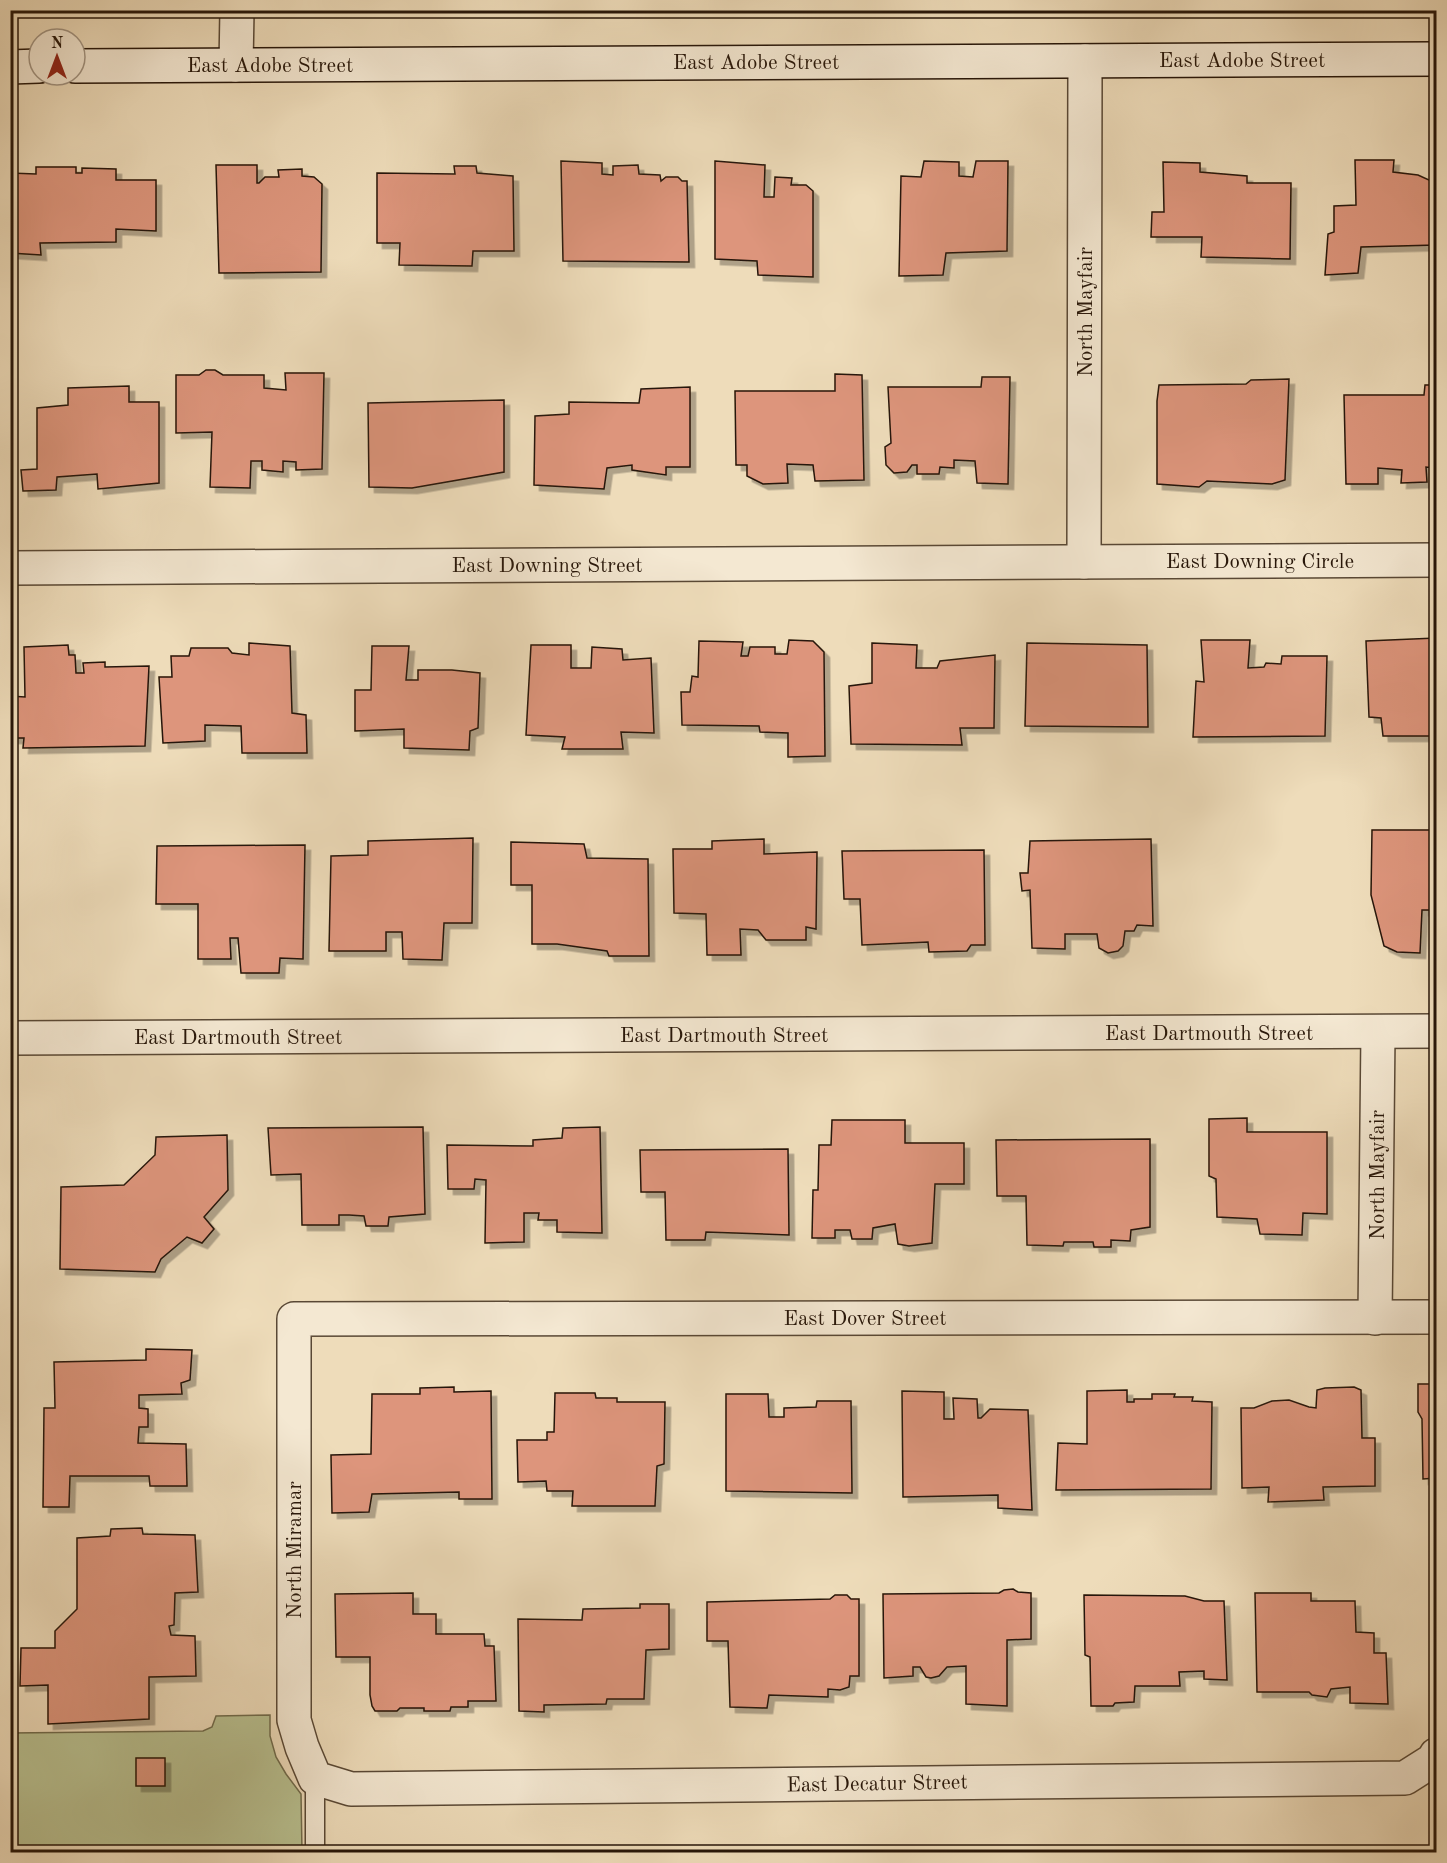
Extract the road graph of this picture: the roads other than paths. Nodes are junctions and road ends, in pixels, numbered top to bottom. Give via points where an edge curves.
1 (237, 10) edge
2 (1437, 59) edge
3 (1085, 61) junction
4 (237, 65) junction
5 (10, 66) edge
6 (27, 66) edge
7 (87, 66) edge
8 (1437, 560) edge
9 (1084, 562) junction
10 (10, 568) edge
11 (1437, 1031) edge
12 (1378, 1032) junction
13 (10, 1038) edge
14 (1437, 1317) edge
15 (1376, 1318) junction
16 (294, 1319) joint
17 (1436, 1757) edge
18 (315, 1778) junction
19 (315, 1852) edge

1 - 4 street
2 - 3 street, East Adobe Street
3 - 4 street, East Adobe Street
3 - 9 street, North Mayfair
4 - 7 street, East Adobe Street
5 - 6 street
8 - 9 street, East Downing Circle
9 - 10 street, East Downing Street
11 - 12 street, East Dartmouth Street
12 - 13 street, East Dartmouth Street
12 - 15 street, North Mayfair
14 - 15 street, East Dover Street
15 - 16 street, East Dover Street
16 - 18 street, North Miramar via 294,1720
17 - 18 street, East Decatur Street via 1405,1778 351,1789
18 - 19 lane

